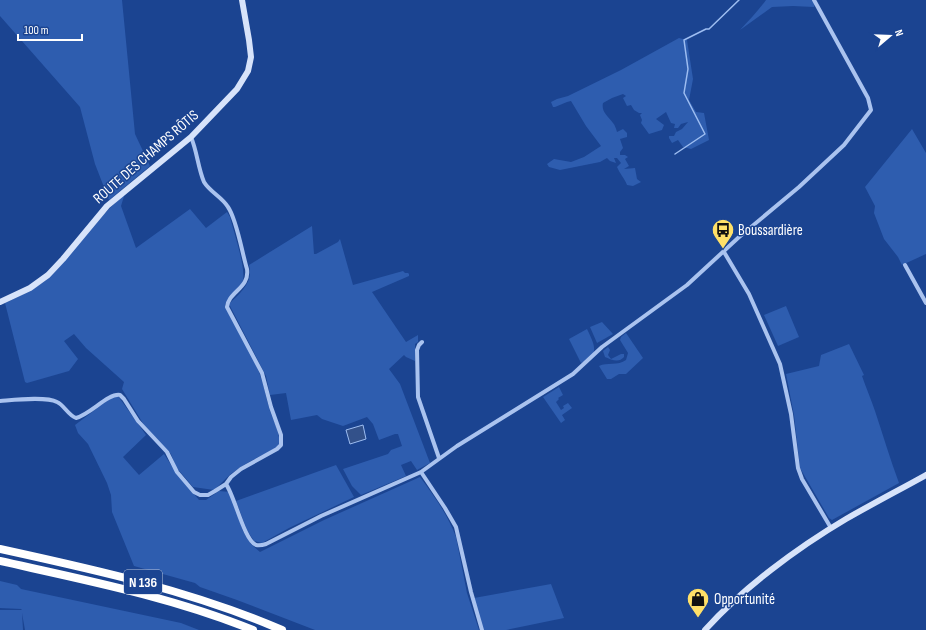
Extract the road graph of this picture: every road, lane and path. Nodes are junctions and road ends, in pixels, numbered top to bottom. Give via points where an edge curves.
1 (242, 0) edge
2 (814, 0) edge
3 (191, 137) junction
4 (724, 252) junction
5 (905, 265) dead end
6 (0, 302) edge
7 (926, 303) edge
8 (422, 342) dead end
9 (0, 401) edge
10 (439, 458) junction
11 (421, 472) junction
12 (926, 475) edge
13 (226, 484) junction
14 (831, 528) junction
15 (0, 549) edge
16 (0, 561) edge
17 (253, 630) edge
18 (282, 630) edge
19 (482, 630) edge
20 (705, 630) edge

1 - 3 street, ROUTE DES CHAMPS RÔTIS via 250,49 248,71 237,89
2 - 4 street via 868,98 871,110 855,133 835,154
3 - 6 street, ROUTE DES CHAMPS RÔTIS via 107,206 48,275 30,288
3 - 13 street via 204,181 232,214 247,269 246,280 230,299 227,307 262,373 280,430 281,445 241,469
4 - 10 street via 676,294 602,347 574,374
4 - 14 street via 749,294 780,364 798,468
5 - 7 street
8 - 10 street via 417,350 418,397
9 - 13 street via 54,400 76,418 93,410 111,396 120,395 146,432 167,452 177,472 194,492 208,495
10 - 11 street
11 - 13 street via 260,546 254,544 245,530
11 - 19 street via 456,527
12 - 14 street
14 - 20 street via 754,584
15 - 18 highway, N 136 via 80,566 181,593
16 - 17 highway, N 136 via 128,590 202,611

